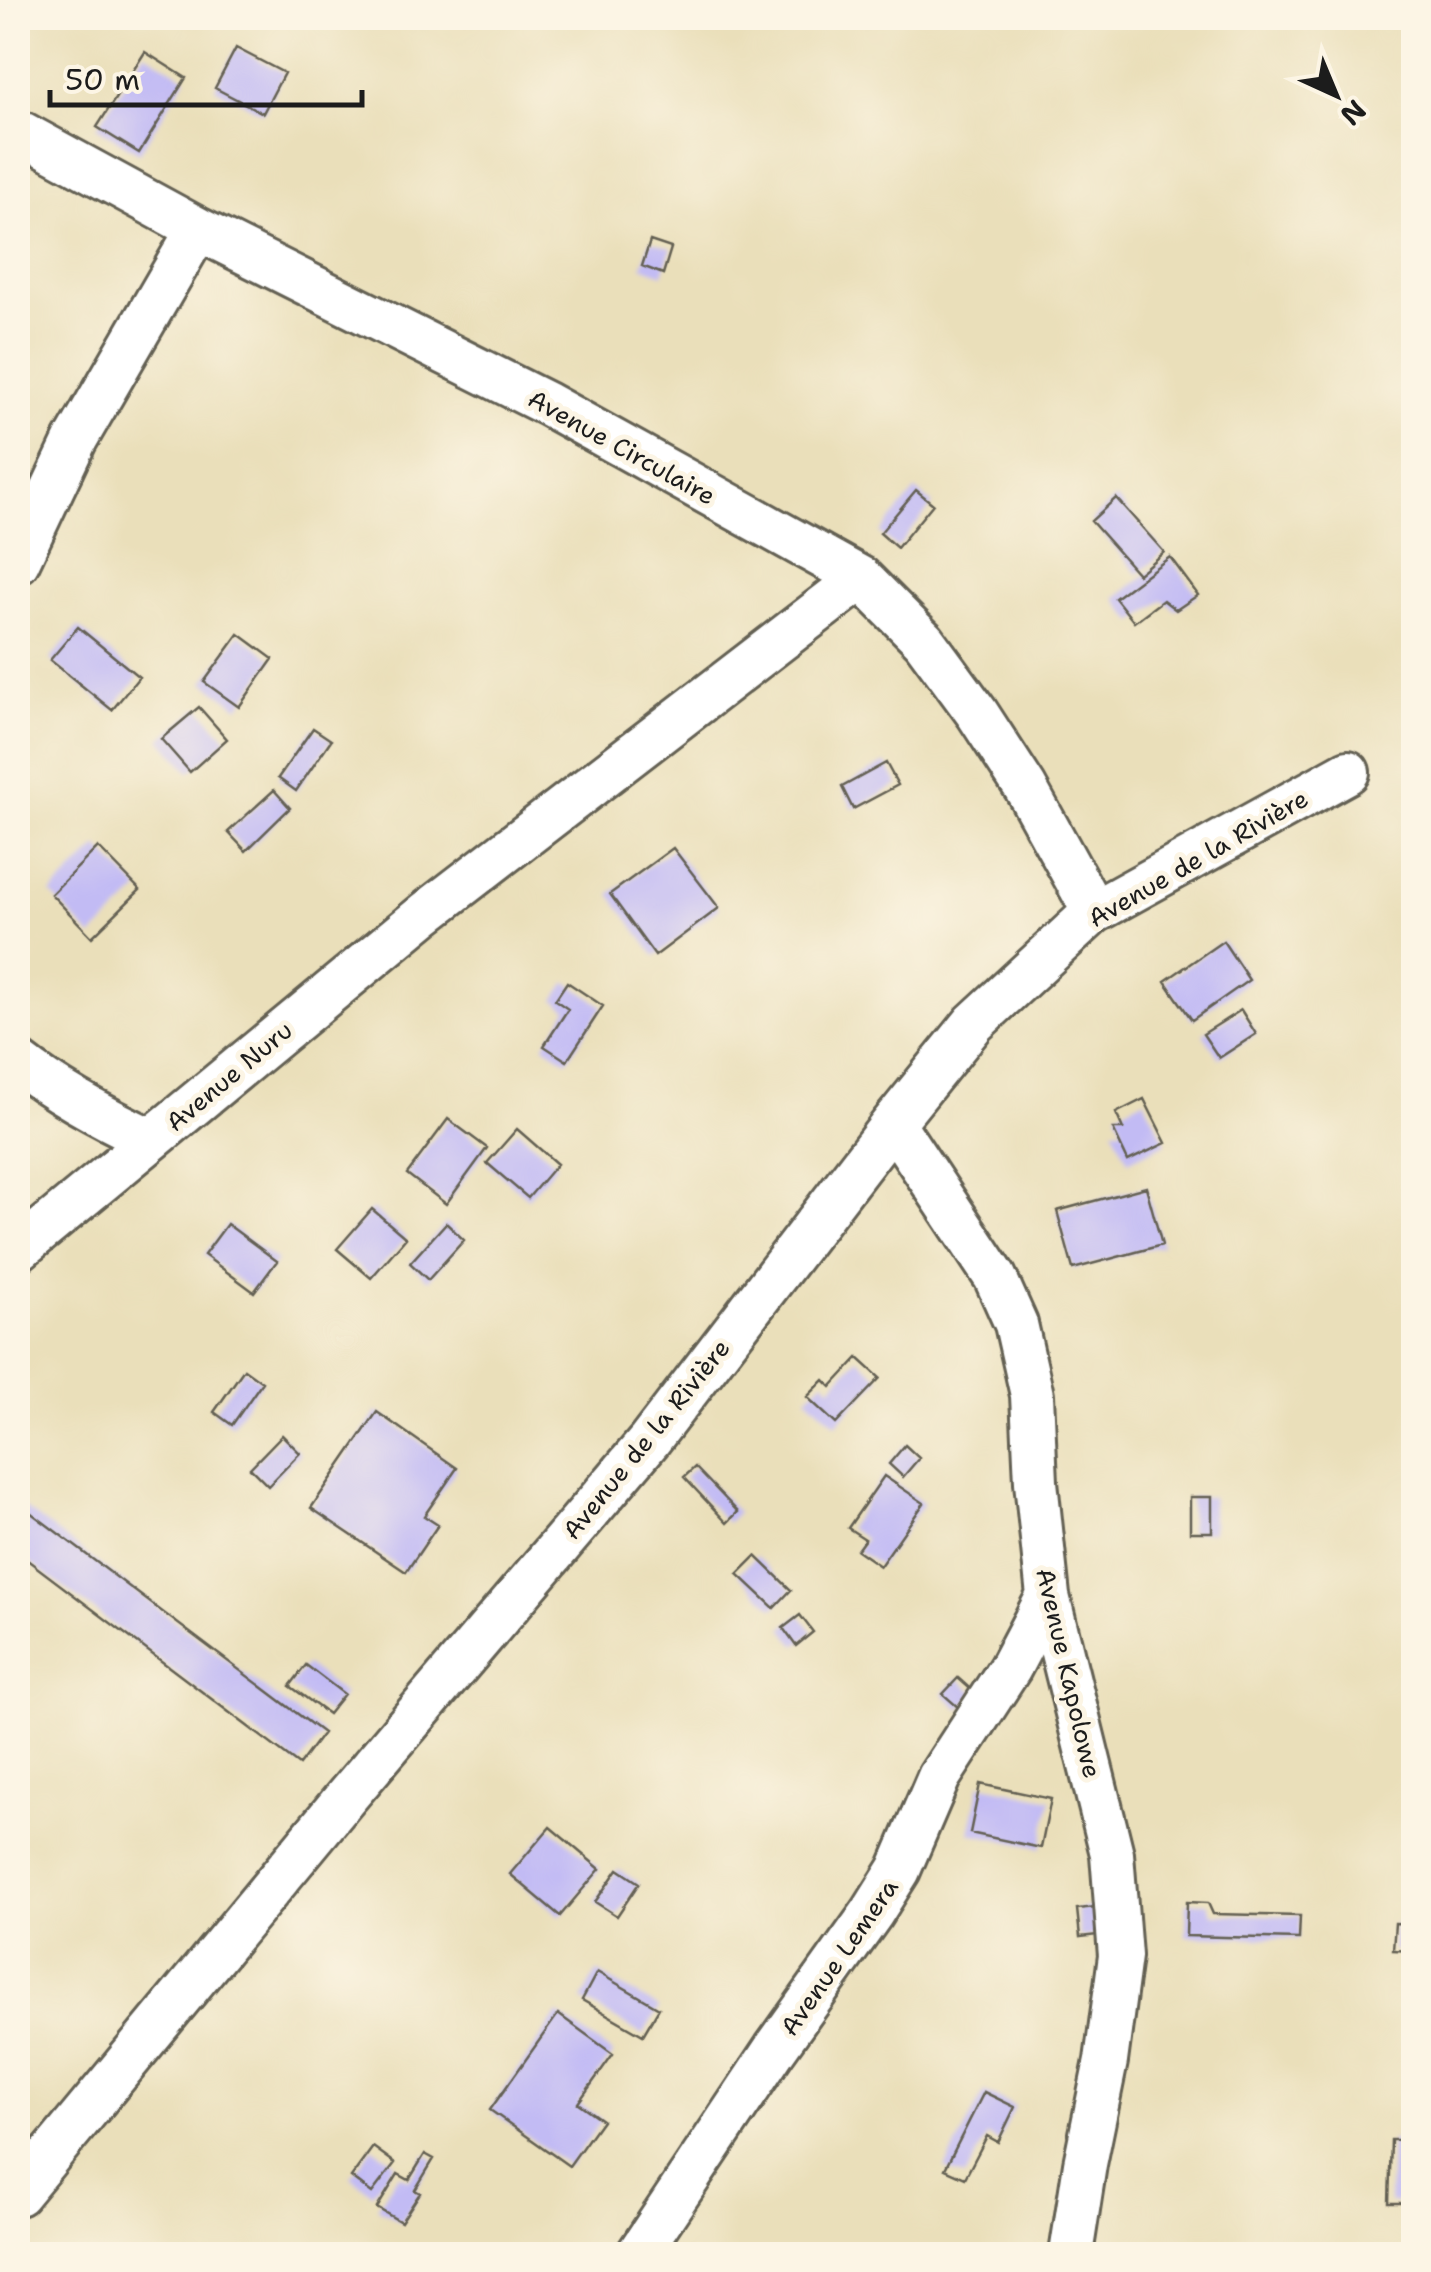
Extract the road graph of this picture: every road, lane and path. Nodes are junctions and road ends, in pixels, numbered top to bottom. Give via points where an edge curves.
1 (18, 131) edge
2 (198, 229) junction
3 (18, 562) edge
4 (860, 578) junction
5 (1348, 772) dead end
6 (1094, 912) junction
7 (18, 1062) edge
8 (894, 1122) junction
9 (151, 1140) junction
10 (18, 1250) edge
11 (1048, 1596) junction
12 (18, 2194) edge
13 (638, 2254) edge
14 (1071, 2254) edge

1 - 2 street, Avenue Circulaire
2 - 3 street via 76,441
2 - 4 street, Avenue Circulaire via 547,404
4 - 6 street, Avenue Circulaire via 924,641 977,712
4 - 9 street, Avenue Nuru via 426,913
5 - 6 street, Avenue de la Rivière
6 - 8 street, Avenue de la Rivière via 974,1024
7 - 9 street, Avenue Nuru
8 - 11 street, Avenue Kapolowe via 996,1278 1016,1324 1032,1395
8 - 12 street, Avenue de la Rivière via 649,1441
9 - 10 street
11 - 13 street, Avenue Lemera via 939,1777 899,1870
11 - 14 street, Avenue Kapolowe via 1112,1854 1120,1956

